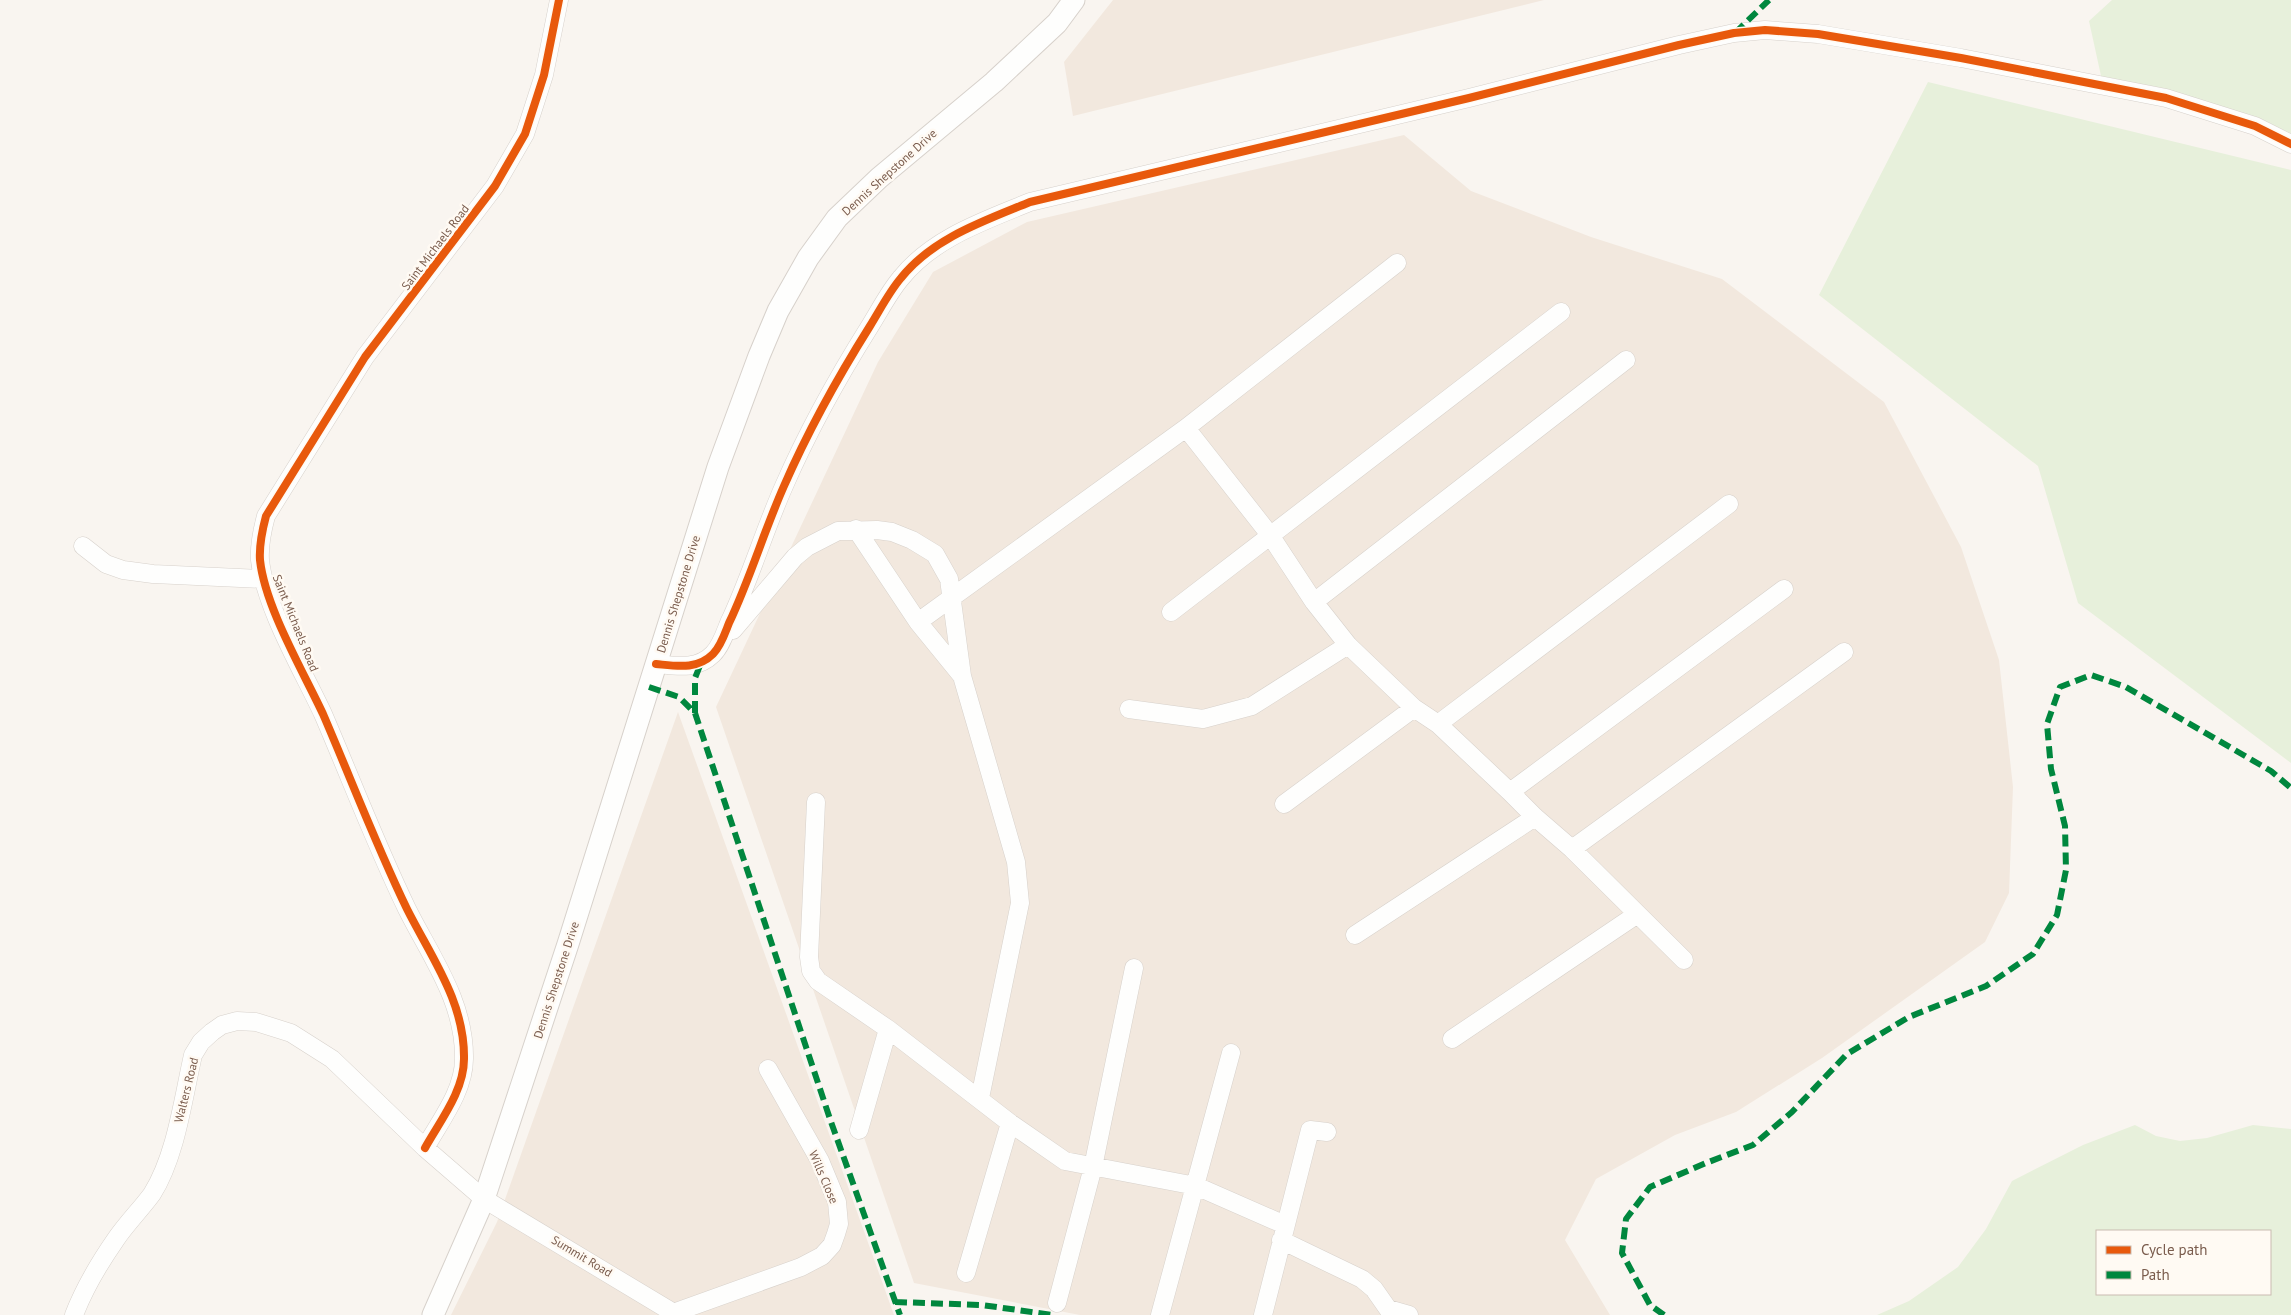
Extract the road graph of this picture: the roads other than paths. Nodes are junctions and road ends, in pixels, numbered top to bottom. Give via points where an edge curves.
1 (560, 0) edge
2 (1074, 0) edge
3 (2291, 144) edge
4 (1397, 263) dead end
5 (1562, 312) dead end
6 (1626, 360) dead end
7 (1186, 428) junction
8 (1729, 504) dead end
9 (856, 529) junction
10 (1270, 535) junction
11 (84, 546) dead end
12 (264, 579) junction
13 (1784, 589) dead end
14 (953, 598) junction
15 (1314, 602) junction
16 (1171, 612) dead end
17 (918, 622) junction
18 (1348, 645) junction
19 (719, 646) junction
20 (1844, 652) dead end
21 (656, 664) junction
22 (962, 676) junction
23 (1414, 708) junction
24 (1129, 709) dead end
25 (1438, 724) junction
26 (1510, 792) junction
27 (816, 802) dead end
28 (1284, 804) dead end
29 (1534, 817) junction
30 (1572, 849) junction
31 (1636, 915) junction
32 (1355, 935) dead end
33 (1684, 960) dead end
34 (1134, 968) dead end
35 (888, 1029) junction
36 (1452, 1039) dead end
37 (1231, 1053) dead end
38 (768, 1069) dead end
39 (980, 1098) junction
40 (1010, 1123) junction
41 (859, 1130) dead end
42 (1327, 1132) dead end
43 (426, 1148) junction
44 (1093, 1167) junction
45 (1196, 1186) junction
46 (484, 1199) junction
47 (1283, 1232) junction
48 (966, 1273) dead end
49 (1057, 1303) dead end
50 (677, 1314) edge
51 (74, 1315) edge
52 (433, 1315) edge
53 (1160, 1315) edge
54 (1263, 1315) edge
55 (1409, 1315) edge

1 - 12 street, Saint Michaels Road via 544,75 525,134 495,186 365,357 266,516 260,542
2 - 21 street, Dennis Shepstone Drive via 1057,23 994,82 879,178 837,218 808,258 778,312 759,356 718,467
3 - 19 street via 2256,126 2166,98 1961,58 1818,34 1765,30 1679,45 1030,202 934,247 900,279 840,375 784,486
4 - 7 street
5 - 10 street
6 - 15 street
7 - 10 street
7 - 14 street
8 - 25 street
9 - 14 street via 892,532 935,554 949,579
9 - 17 street
9 - 19 street via 838,531 795,557
10 - 15 street
10 - 16 street
11 - 12 street via 106,564 123,570
12 - 43 street, Saint Michaels Road via 373,837 440,969 459,1020 464,1061 459,1088
13 - 26 street
14 - 17 street
14 - 22 street
15 - 18 street
17 - 22 street
18 - 23 street
18 - 24 street via 1252,706 1203,719
19 - 21 street via 701,663 691,666
20 - 30 street
21 - 46 street, Dennis Shepstone Drive
22 - 39 street via 1016,862 1020,903
23 - 25 street
23 - 28 street
25 - 26 street
26 - 29 street
27 - 35 street via 808,956 811,970 818,981
29 - 30 street
29 - 32 street
30 - 31 street
31 - 33 street
31 - 36 street
34 - 44 street
35 - 39 street
35 - 41 street
37 - 45 street
38 - 50 street, Wills Close via 820,1161 837,1202 839,1224 832,1245 822,1256 801,1267
39 - 40 street
40 - 44 street via 1065,1161
40 - 48 street
42 - 47 street via 1310,1130
43 - 46 street, Walters Road
43 - 51 street, Walters Road via 332,1060 291,1033 256,1022 222,1024 193,1055 171,1151 152,1193 117,1238
44 - 45 street
44 - 49 street
45 - 47 street
45 - 53 street
46 - 50 street, Summit Road
46 - 52 street, Dennis Shepstone Drive
47 - 54 street
47 - 55 street via 1362,1278 1374,1288 1388,1309

